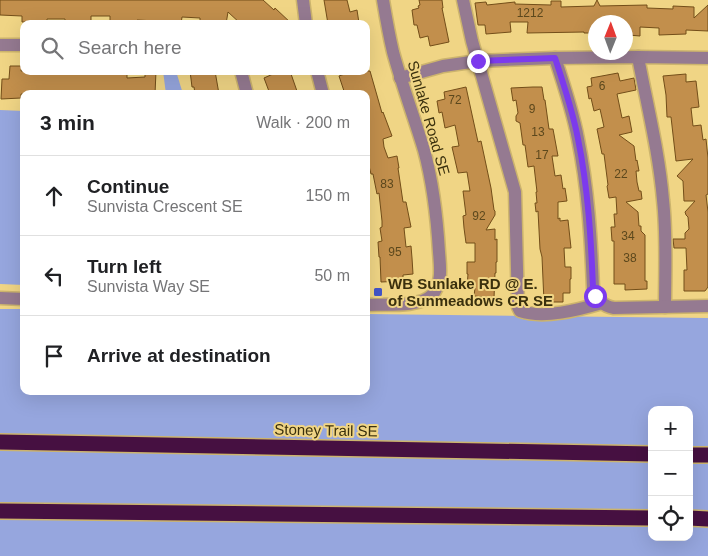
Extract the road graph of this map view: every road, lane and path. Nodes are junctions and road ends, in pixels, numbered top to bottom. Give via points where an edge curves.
1 (303, 0) edge
2 (383, 0) edge
3 (462, 0) edge
4 (306, 20) edge
5 (0, 45) edge
6 (20, 46) edge
7 (638, 57) junction
8 (555, 58) junction
9 (708, 58) edge
10 (478, 61) junction
11 (242, 75) edge
12 (317, 75) edge
13 (400, 78) junction
14 (245, 90) edge
15 (322, 90) edge
16 (0, 298) edge
17 (20, 299) edge
18 (602, 303) junction
19 (370, 305) edge
20 (708, 306) edge
21 (666, 307) junction
22 (0, 442) edge
23 (648, 454) edge
24 (693, 454) edge
25 (708, 454) edge
26 (0, 510) edge
27 (648, 518) edge
28 (693, 518) edge
29 (708, 519) edge

1 - 4 street
2 - 13 street, Sunlake Road SE
3 - 10 street
5 - 6 street
7 - 8 street
7 - 9 street
7 - 21 street via 663,198
8 - 10 street
8 - 18 street via 578,139 587,194 593,288
10 - 13 street
10 - 18 street via 515,192 520,311 528,314 571,312
11 - 14 street
12 - 15 street
13 - 19 street, Sunlake Road SE via 430,175 440,277 431,297 417,304
16 - 17 street
18 - 21 street via 614,308
20 - 21 street
22 - 23 highway, Stoney Trail SE
24 - 25 highway
26 - 27 highway
28 - 29 highway

